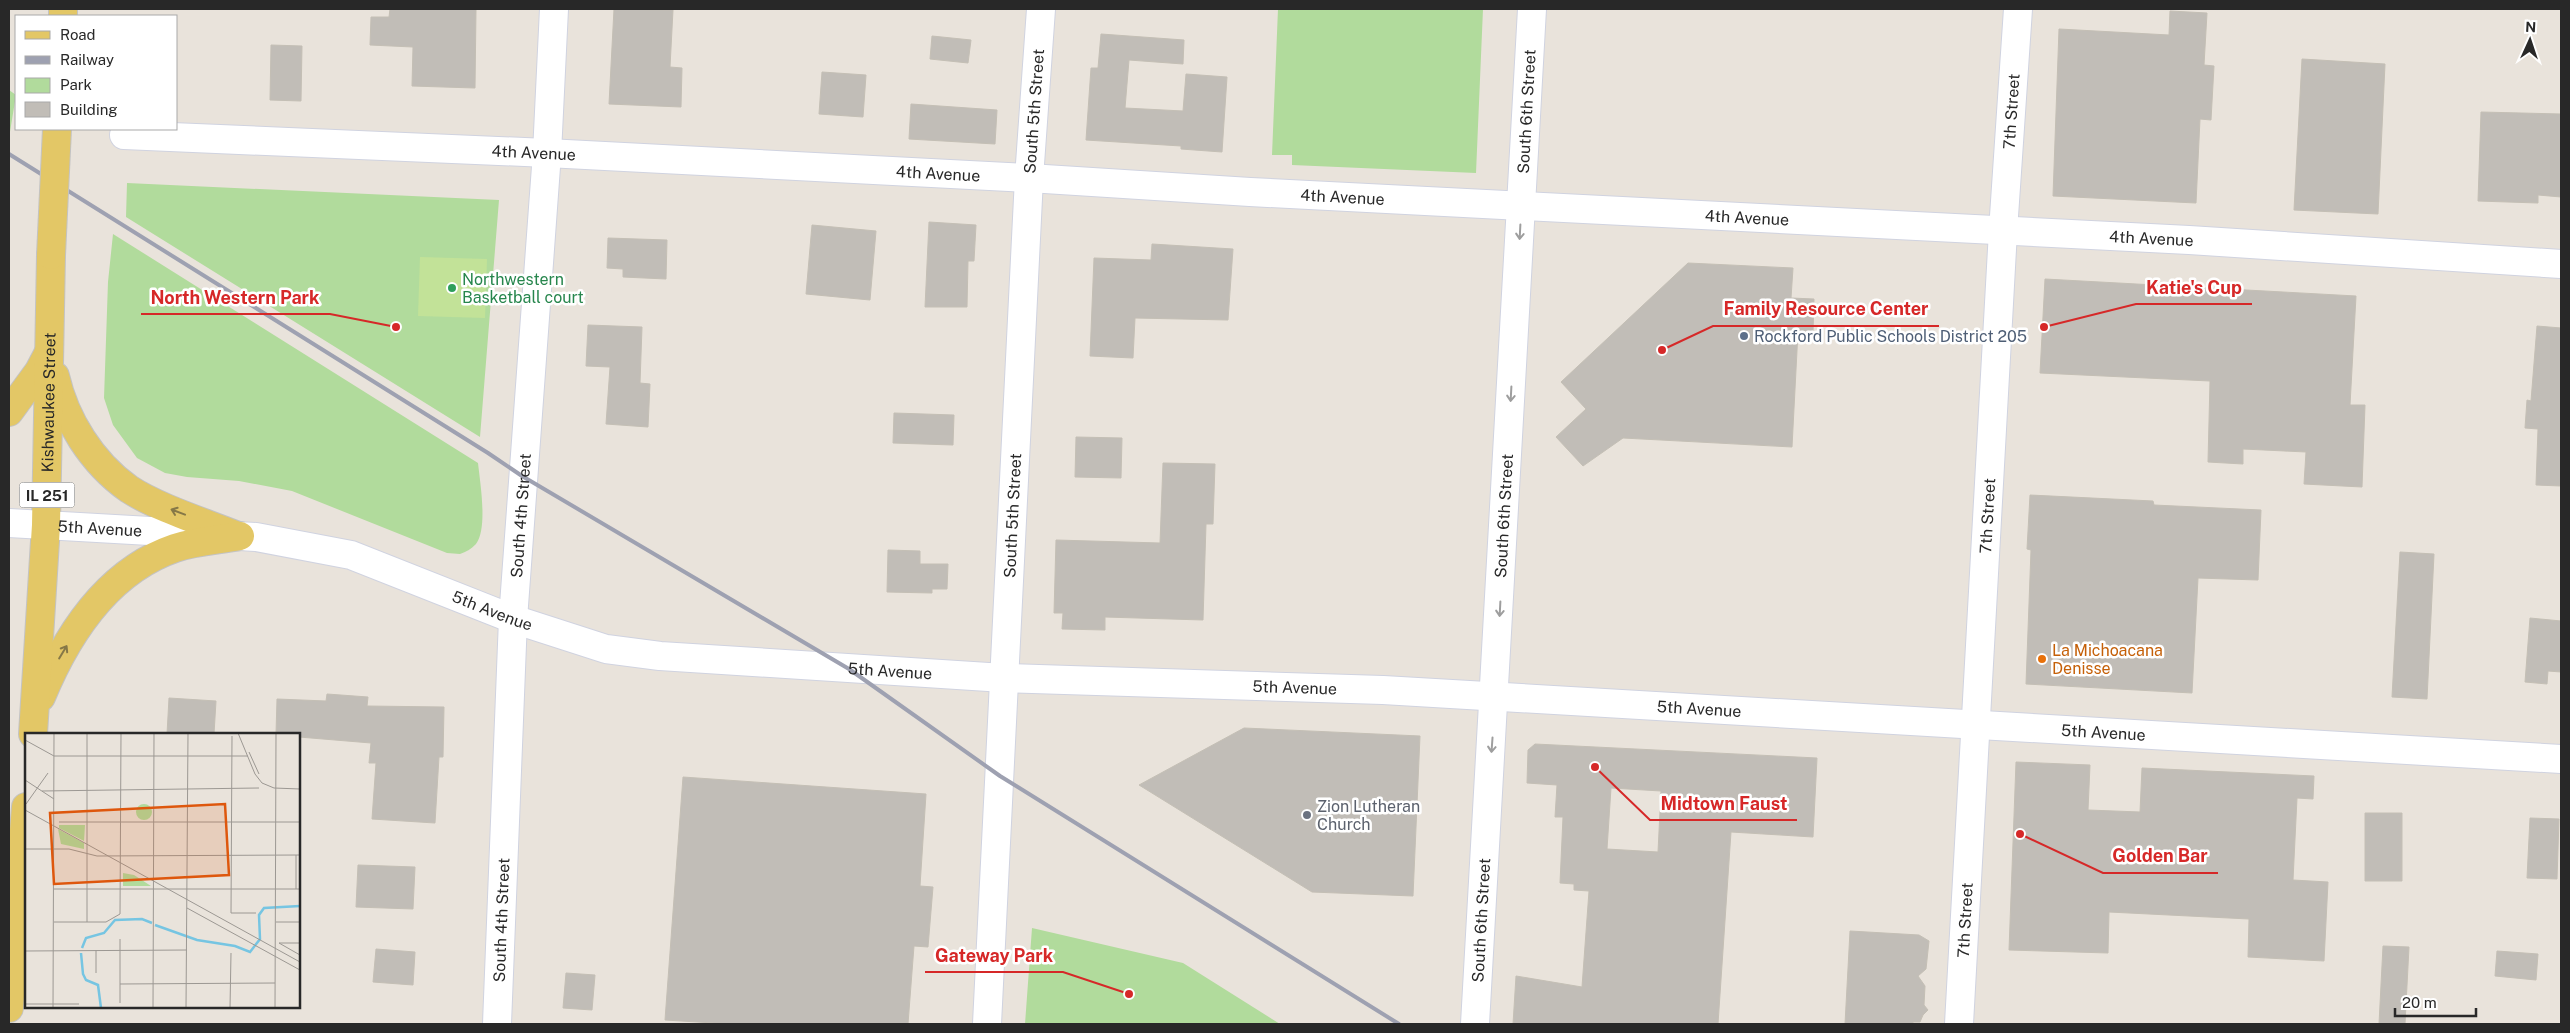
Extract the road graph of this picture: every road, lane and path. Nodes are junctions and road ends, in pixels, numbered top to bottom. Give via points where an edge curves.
1 (554, 9) edge
2 (1041, 9) edge
3 (1532, 9) edge
4 (2018, 9) edge
5 (57, 130) edge
6 (124, 135) dead end
7 (547, 153) junction
8 (1030, 178) junction
9 (1522, 206) junction
10 (2003, 231) junction
11 (2561, 264) edge
12 (50, 350) junction
13 (9, 412) edge
14 (9, 523) edge
15 (46, 525) junction
16 (240, 536) junction
17 (513, 619) junction
18 (1004, 678) junction
19 (1495, 696) junction
20 (34, 723) edge
21 (1976, 724) junction
22 (2561, 758) edge
23 (25, 819) edge
24 (9, 1008) edge
25 (497, 1024) edge
26 (987, 1024) edge
27 (1475, 1024) edge
28 (1959, 1024) edge

1 - 7 street, South 4th Street
2 - 8 street, South 5th Street
3 - 9 street, South 6th Street
4 - 10 street, 7th Street
5 - 12 main road, Kishwaukee Street / IL 251, bridge
6 - 7 street, 4th Avenue
7 - 8 street, 4th Avenue
7 - 17 street, South 4th Street
8 - 9 street, 4th Avenue
8 - 18 street, South 5th Street
9 - 10 street, 4th Avenue
9 -> 19 street, South 6th Street
10 - 11 street, 4th Avenue via 2198,240
10 - 21 street, 7th Street
12 - 13 main road
12 - 15 main road, Kishwaukee Street / IL 251
16 -> 12 main road via 157,504 130,489 106,469 79,436 63,402
14 - 15 street, 5th Avenue
15 - 16 street, 5th Avenue
15 - 20 main road, Kishwaukee Street / IL 251
16 - 17 street, 5th Avenue via 350,555
20 -> 16 main road via 50,674 108,588 130,570 177,547
17 - 18 street, 5th Avenue via 606,649 660,656
17 - 25 street, South 4th Street
18 - 19 street, 5th Avenue
18 - 26 street, South 5th Street
19 - 21 street, 5th Avenue
19 -> 27 street, South 6th Street
21 - 22 street, 5th Avenue
21 - 28 street, 7th Street
23 - 24 main road

